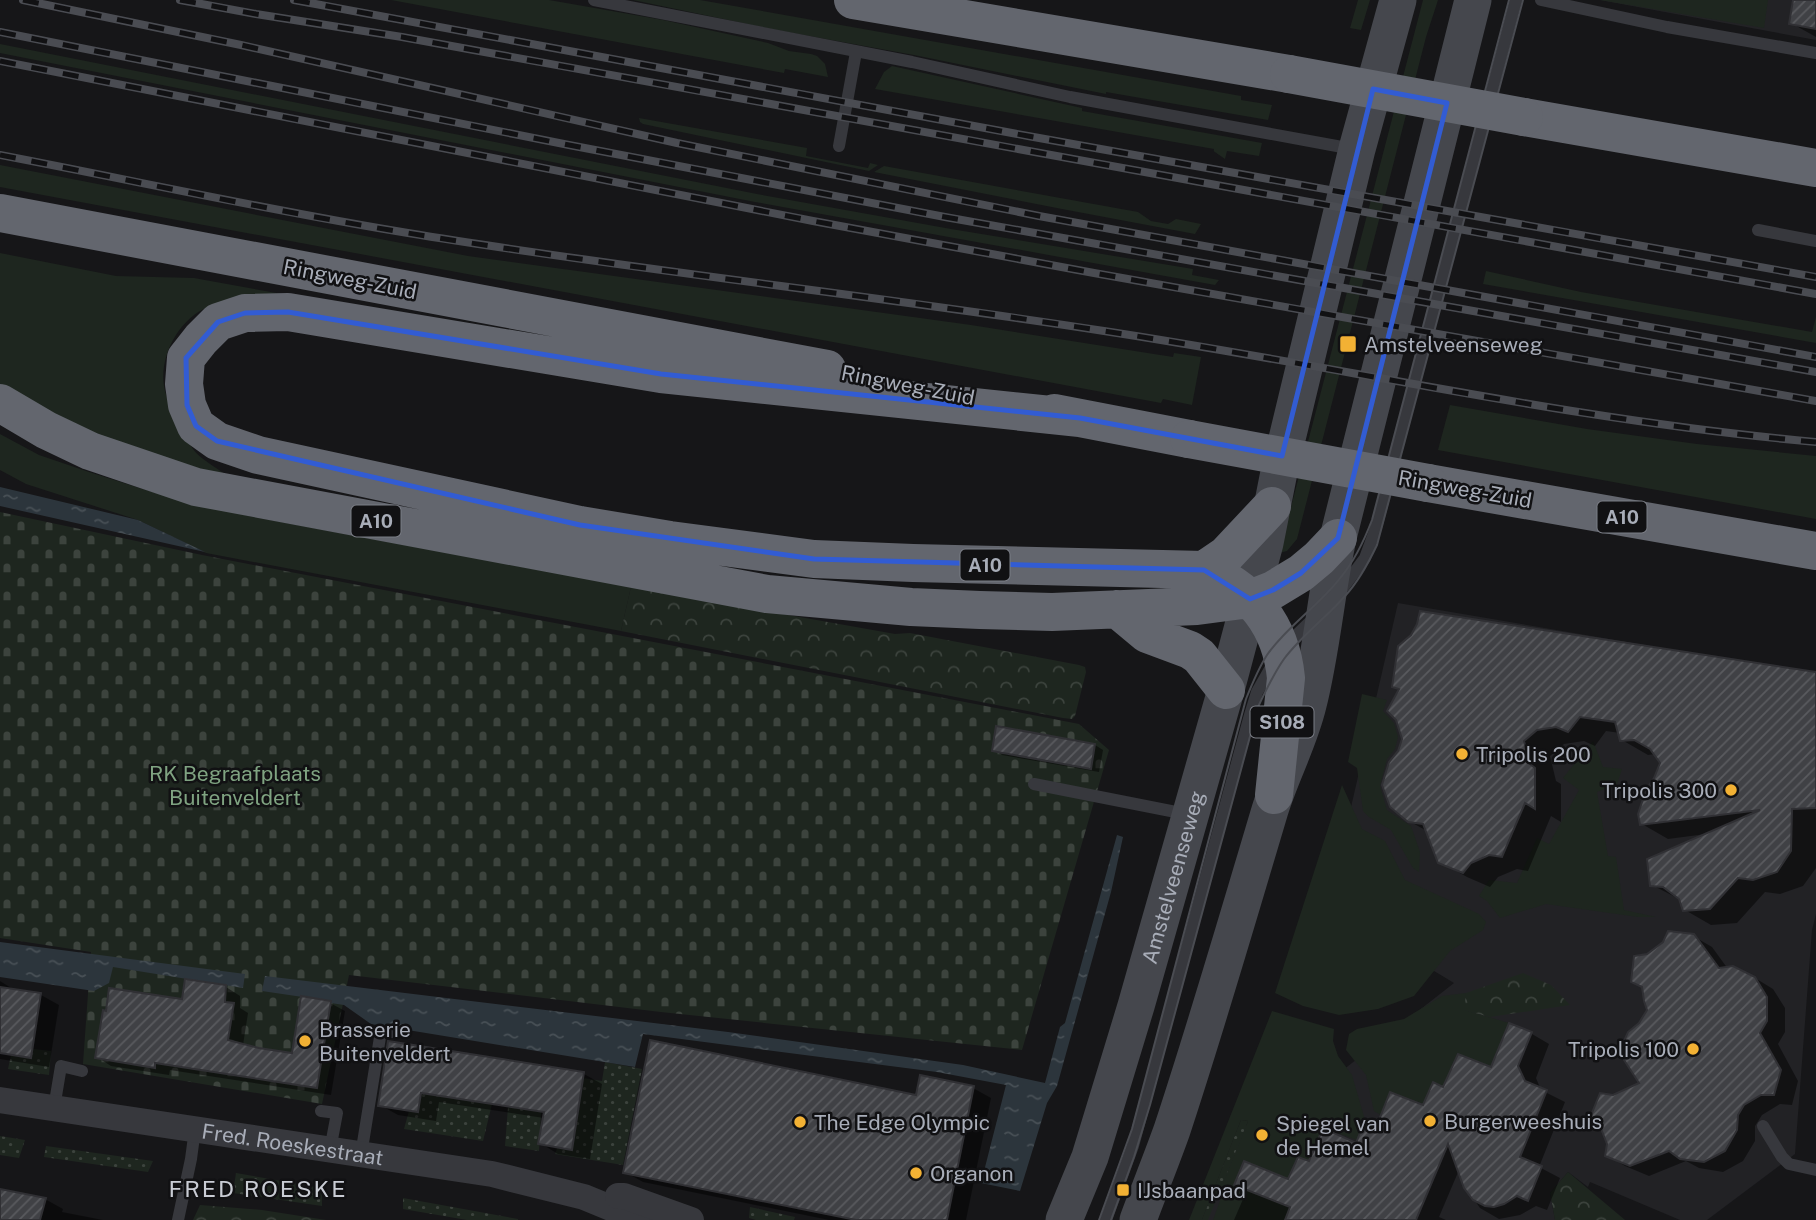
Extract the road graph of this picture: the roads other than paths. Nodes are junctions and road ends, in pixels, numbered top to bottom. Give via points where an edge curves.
1 (594, 0) edge
2 (853, 0) edge
3 (923, 0) edge
4 (1398, 0) edge
5 (1473, 0) edge
6 (1516, 0) edge
7 (1541, 0) edge
8 (960, 19) junction
9 (856, 52) junction
10 (1816, 53) edge
11 (839, 146) dead end
12 (1357, 149) junction
13 (1816, 168) edge
14 (0, 213) edge
15 (1758, 230) dead end
16 (1816, 241) edge
17 (0, 403) edge
18 (1080, 418) junction
19 (1272, 506) junction
20 (1338, 538) junction
21 (1816, 551) edge
22 (1204, 570) junction
23 (1250, 599) junction
24 (1326, 607) junction
25 (1117, 609) junction
26 (1281, 649) junction
27 (1226, 690) junction
28 (1034, 784) dead end
29 (1275, 795) junction
30 (1190, 815) junction
31 (391, 1032) dead end
32 (82, 1071) dead end
33 (0, 1100) edge
34 (54, 1108) junction
35 (321, 1111) dead end
36 (1763, 1126) dead end
37 (195, 1129) junction
38 (330, 1150) junction
39 (361, 1155) junction
40 (1816, 1170) edge
41 (584, 1197) junction
42 (178, 1220) edge
43 (640, 1220) edge
44 (691, 1220) edge
45 (1064, 1220) edge
46 (1106, 1220) edge
47 (1138, 1220) edge

1 - 9 lane
2 - 8 highway
3 - 8 highway
4 - 12 main road, Amstelveenseweg / S108
5 - 20 main road, S108
6 - 24 lane, Amstelveenseweg via 1376,527 1365,558
7 - 10 lane
8 - 13 highway, bridge
9 - 11 lane
9 - 12 lane via 1070,97
12 - 19 main road, Amstelveenseweg / S108
14 - 18 highway, Ringweg-Zuid / A10
15 - 16 lane
17 - 25 highway, A10 via 90,451 196,487 767,594 911,607 1052,612
18 - 21 highway, Ringweg-Zuid / A10, bridge
18 - 22 highway, A10 via 662,374 288,312 245,313 218,323 186,358 184,384 196,425 217,441 258,455 580,525 814,559
19 - 22 highway via 1226,555
19 - 23 main road, Amstelveenseweg / S108
20 - 23 highway via 1301,573
20 - 24 main road, S108
22 - 23 highway, A10 via 1230,582
23 - 25 highway, A10
23 - 26 highway, S108
23 - 27 main road, Amstelveenseweg / S108
24 - 26 lane, Amstelveenseweg
24 - 29 main road, S108 via 1309,703
25 - 27 highway via 1147,634 1199,656
26 - 29 highway, S108 via 1286,678
26 - 46 lane, Amstelveenseweg via 1257,692 1132,1146
27 - 30 main road, Amstelveenseweg / S108
28 - 30 lane
29 - 47 main road, S108 via 1171,1133
30 - 45 main road, Amstelveenseweg / S108 via 1090,1157
31 - 39 lane via 381,1031
32 - 34 lane via 61,1066
33 - 34 street, Fred. Roeskestraat
34 - 37 street, Fred. Roeskestraat
35 - 38 lane via 337,1113
36 - 40 lane via 1789,1164
37 - 38 street, Fred. Roeskestraat
37 - 42 lane
38 - 39 street, Fred. Roeskestraat
39 - 41 street, Fred. Roeskestraat via 492,1174
41 - 43 street, Fred. Roeskestraat
41 - 44 street, Fred. Roeskestraat via 624,1196

